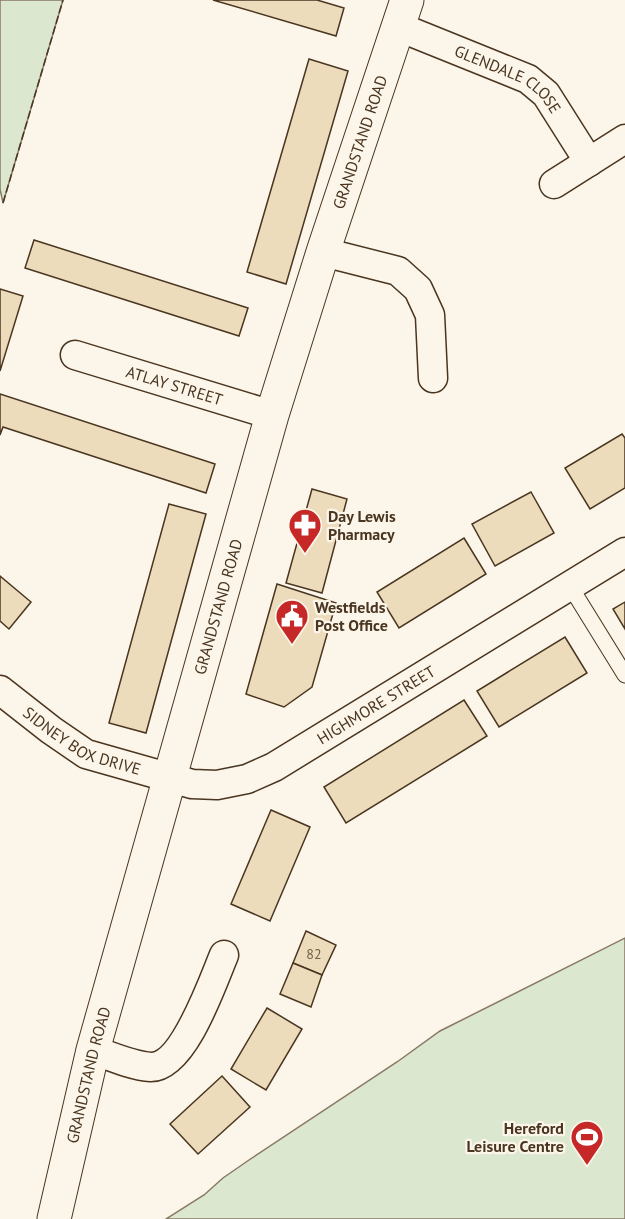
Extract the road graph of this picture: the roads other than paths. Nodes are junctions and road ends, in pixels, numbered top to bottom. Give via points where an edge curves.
1 (403, 13) edge
2 (625, 139) edge
3 (590, 162) junction
4 (554, 184) dead end
5 (323, 252) junction
6 (75, 355) dead end
7 (433, 378) dead end
8 (272, 415) junction
9 (625, 552) edge
10 (570, 586) junction
11 (625, 675) edge
12 (0, 690) edge
13 (170, 778) junction
14 (224, 955) dead end
15 (93, 1050) junction
16 (54, 1219) edge

1 - 3 street, GLENDALE CLOSE via 528,80 546,94
1 - 5 street, GRANDSTAND ROAD
2 - 3 street
3 - 4 street
5 - 7 street via 398,271 418,289 430,315
5 - 8 street, GRANDSTAND ROAD
6 - 8 street, ATLAY STREET
8 - 13 street, GRANDSTAND ROAD
9 - 10 street, HIGHMORE STREET
10 - 11 lane
10 - 13 street, HIGHMORE STREET via 274,767 247,779 217,785
12 - 13 street, SIDNEY BOX DRIVE via 86,754
13 - 15 street, GRANDSTAND ROAD
14 - 15 street via 195,1024 171,1058 153,1067
15 - 16 street, GRANDSTAND ROAD

